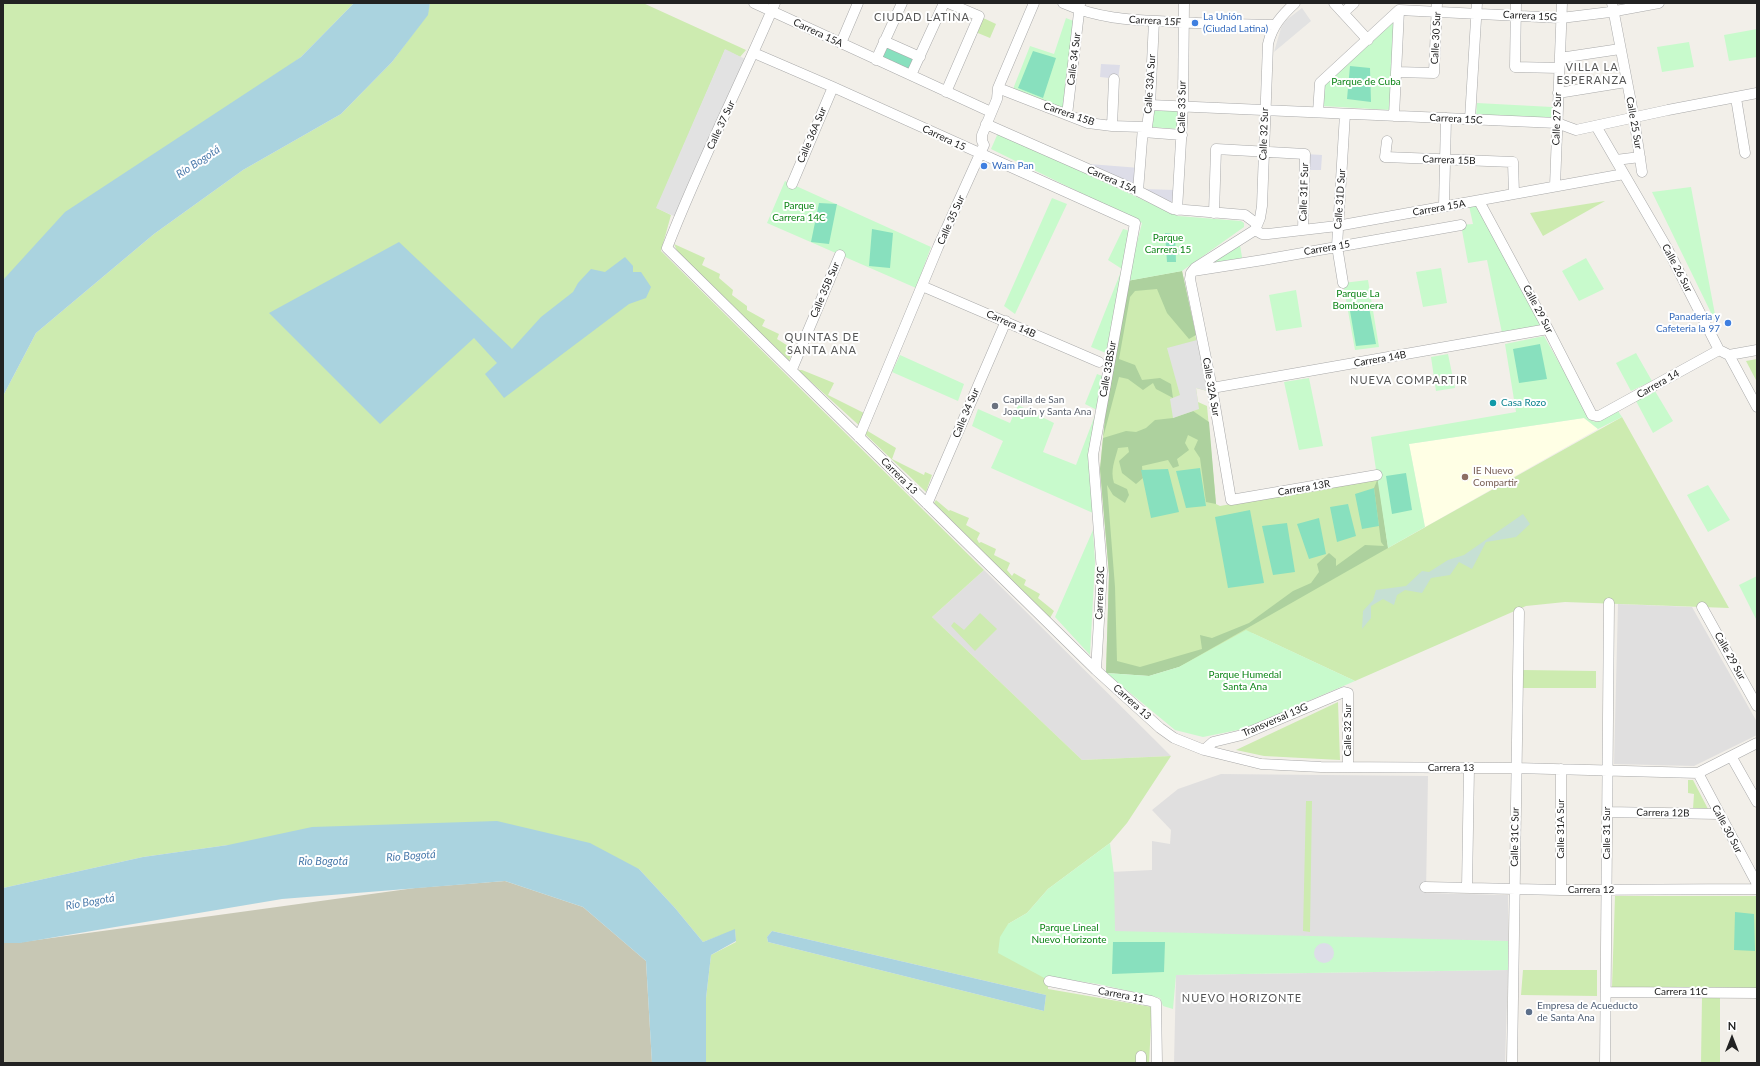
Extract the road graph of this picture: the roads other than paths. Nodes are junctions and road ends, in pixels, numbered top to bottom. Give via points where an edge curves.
1 (754, 3) edge
2 (858, 3) edge
3 (902, 3) edge
4 (944, 3) edge
5 (948, 3) edge
6 (1034, 3) edge
7 (1063, 3) edge
8 (1184, 3) edge
9 (1295, 3) edge
10 (1334, 3) edge
11 (1354, 3) edge
12 (1477, 3) edge
13 (1516, 3) edge
14 (1562, 3) edge
15 (1659, 3) edge
16 (773, 7) edge
17 (1080, 7) edge
18 (1437, 7) edge
19 (1613, 7) edge
20 (1399, 10) junction
21 (1342, 13) junction
22 (1476, 14) junction
23 (1516, 15) junction
24 (1561, 18) junction
25 (1154, 21) junction
26 (1184, 22) junction
27 (1274, 25) junction
28 (1368, 40) junction
29 (884, 41) junction
30 (841, 43) junction
31 (1620, 49) junction
32 (754, 53) junction
33 (920, 56) junction
34 (876, 60) junction
35 (1559, 63) junction
36 (1396, 72) junction
37 (911, 75) junction
38 (1114, 79) dead end
39 (1626, 82) junction
40 (833, 86) junction
41 (998, 88) junction
42 (946, 92) junction
43 (1558, 93) junction
44 (1757, 94) edge
45 (1736, 98) junction
46 (1150, 105) junction
47 (1183, 106) junction
48 (1265, 110) junction
49 (991, 112) junction
50 (1318, 112) junction
51 (1345, 114) junction
52 (1067, 115) junction
53 (1394, 116) junction
54 (1446, 118) junction
55 (1634, 118) junction
56 (1470, 119) junction
57 (1557, 123) junction
58 (986, 124) junction
59 (1112, 126) junction
60 (1596, 126) junction
61 (1143, 130) junction
62 (1182, 135) junction
63 (1386, 141) dead end
64 (1263, 151) junction
65 (1745, 153) dead end
66 (980, 154) junction
67 (1640, 157) junction
68 (1445, 159) junction
69 (1616, 160) junction
70 (1642, 172) dead end
71 (1624, 174) junction
72 (792, 184) dead end
73 (1555, 186) junction
74 (1138, 191) junction
75 (1514, 194) junction
76 (1479, 201) junction
77 (1444, 206) junction
78 (1177, 210) junction
79 (1214, 213) junction
80 (1135, 223) joint
81 (1461, 225) dead end
82 (1337, 226) junction
83 (1256, 227) junction
84 (1303, 230) junction
85 (1337, 246) junction
86 (667, 248) joint
87 (840, 255) dead end
88 (1192, 272) junction
89 (1343, 283) dead end
90 (922, 286) junction
91 (1006, 321) junction
92 (1548, 329) junction
93 (1757, 350) edge
94 (1724, 353) junction
95 (1099, 362) dead end
96 (792, 369) junction
97 (1212, 388) junction
98 (1757, 407) edge
99 (1596, 416) joint
100 (859, 437) junction
101 (1377, 475) dead end
102 (1231, 500) joint
103 (927, 504) junction
104 (1097, 516) joint
105 (1609, 604) dead end
106 (1702, 607) dead end
107 (1519, 612) dead end
108 (1096, 670) junction
109 (1348, 693) joint
110 (1757, 706) edge
111 (1228, 739) junction
112 (1757, 743) edge
113 (1204, 750) junction
114 (1229, 756) junction
115 (1731, 756) junction
116 (1348, 767) junction
117 (1469, 768) junction
118 (1516, 768) junction
119 (1561, 769) junction
120 (1607, 770) junction
121 (1698, 774) junction
122 (1757, 802) edge
123 (1607, 812) junction
124 (1719, 814) junction
125 (1757, 884) edge
126 (1425, 887) dead end
127 (1467, 888) junction
128 (1515, 889) junction
129 (1757, 889) edge
130 (1561, 890) junction
131 (1606, 890) junction
132 (1050, 981) dead end
133 (1606, 992) junction
134 (1757, 993) edge
135 (1156, 1063) edge
136 (1512, 1063) edge
137 (1605, 1063) edge

1 - 16 street, Carrera 15A
2 - 30 street
3 - 29 street
4 - 33 street
5 - 42 street via 979,16
6 - 41 street, Calle 35 Sur
7 - 17 street, Carrera 15F
8 - 26 street, Calle 33 Sur
9 - 27 street
10 - 21 street
11 - 21 street
12 - 22 street
13 - 23 street
14 - 24 street, Calle 27 Sur
15 - 19 street, Carrera 15G
16 - 30 street, Carrera 15A
16 - 32 street, Calle 37 Sur
17 - 25 street, Carrera 15F via 1105,18
17 - 52 street, Calle 34 Sur
18 - 20 street, Carrera 15G
18 - 22 street, Carrera 15G
18 - 36 street, Calle 30 Sur via 1434,73
19 - 24 street, Carrera 15G
19 - 31 street, Calle 25 Sur
20 - 28 street
20 - 36 street
21 - 28 street
22 - 23 street, Carrera 15G
22 - 56 street
23 - 24 street, Carrera 15G
23 - 35 street via 1515,67
24 - 35 street, Calle 27 Sur
25 - 26 street, Carrera 15F
25 - 46 street, Calle 33A Sur
26 - 27 street, Carrera 15F
26 - 47 street, Calle 33 Sur
27 - 48 street, Calle 32 Sur via 1268,44
28 - 50 street via 1320,83
29 - 33 street
29 - 34 street
30 - 34 street, Carrera 15A
31 - 35 street
31 - 39 street, Calle 25 Sur
32 - 40 street, Carrera 15
32 - 86 street, Calle 37 Sur
33 - 37 street
34 - 37 street, Carrera 15A
35 - 43 street, Calle 27 Sur
36 - 53 street
37 - 42 street, Carrera 15A
38 - 59 street
39 - 43 street
39 - 55 street, Calle 25 Sur
40 - 66 street, Carrera 15
40 - 72 street, Calle 36A Sur
41 - 49 street, Calle 35 Sur
41 - 52 street, Carrera 15B
42 - 49 street, Carrera 15A
43 - 57 street, Calle 27 Sur
44 - 45 street, Carrera 15C
45 - 55 street, Carrera 15C
45 - 65 street
46 - 47 street, Carrera 15C
46 - 61 street, Calle 33A Sur via 1147,126
47 - 48 street, Carrera 15C
47 - 62 street, Calle 33 Sur
48 - 50 street, Carrera 15C
48 - 64 street, Calle 32 Sur
49 - 58 street, Calle 35 Sur
50 - 51 street, Carrera 15C
51 - 53 street, Carrera 15C
51 - 82 street, Calle 31D Sur
52 - 59 street, Carrera 15B via 1088,123
53 - 54 street, Carrera 15C
54 - 56 street, Carrera 15C
54 - 68 street
55 - 60 street, Carrera 15C
55 - 67 street, Calle 25 Sur
56 - 57 street, Carrera 15C
57 - 60 street, Carrera 15C via 1576,130
57 - 73 street, Calle 27 Sur
58 - 66 street, Calle 35 Sur via 982,135 984,145
58 - 74 street, Carrera 15A
59 - 61 street, Carrera 15B
60 - 69 street, Calle 26 Sur
61 - 62 street, Carrera 15B
61 - 74 street, Calle 33A Sur
62 - 78 street, Calle 33 Sur
63 - 68 street, Carrera 15B via 1385,157
64 - 79 street via 1216,149
64 - 83 street, Calle 32 Sur via 1262,206
64 - 84 street, Calle 31F Sur via 1305,154
66 - 80 street, Carrera 15
66 - 90 street, Calle 35 Sur
67 - 69 street
67 - 70 street, Calle 25 Sur
68 - 75 street, Carrera 15B via 1513,162
68 - 77 street
69 - 71 street, Calle 26 Sur
71 - 73 street, Carrera 15A
71 - 94 street, Calle 26 Sur
73 - 75 street, Carrera 15A
74 - 78 street, Carrera 15A
75 - 76 street, Carrera 15A
76 - 77 street, Carrera 15A
76 - 92 street, Calle 29 Sur
77 - 82 street, Carrera 15A
78 - 79 street, Carrera 15A
79 - 83 street, Carrera 15A via 1245,215
80 - 104 street, Calle 33BSur via 1093,455
81 - 85 street, Carrera 15
82 - 84 street, Carrera 15A
82 - 85 street, Calle 31D Sur
83 - 84 street, Carrera 15A via 1262,234
83 - 88 street
85 - 88 street, Carrera 15
85 - 89 street, Calle 31D Sur
86 - 96 street, Carrera 13
87 - 96 street, Calle 35B Sur
88 - 97 street, Calle 32A Sur via 1190,279
90 - 91 street, Carrera 14B
90 - 100 street, Calle 35 Sur
91 - 95 street, Carrera 14B
91 - 103 street, Calle 34 Sur
92 - 97 street, Carrera 14B
92 - 99 street, Calle 29 Sur via 1592,415
93 - 94 street, Carrera 14
94 - 98 street, Calle 26 Sur
94 - 99 street, Carrera 14
96 - 100 street, Carrera 13
97 - 102 street, Calle 32A Sur
100 - 103 street, Carrera 13
101 - 102 street, Carrera 13R
103 - 108 street, Carrera 13
104 - 108 street, Carrera 23C via 1102,571
105 - 120 street, Calle 31 Sur
106 - 110 street, Calle 29 Sur
107 - 118 street, Calle 31C Sur
108 - 113 street, Carrera 13 via 1160,728 1180,741
109 - 111 street, Transversal 13G via 1337,693
109 - 116 street, Calle 32 Sur
111 - 113 street, Transversal 13G via 1213,742
111 - 114 street
112 - 115 street
113 - 114 street, Carrera 13
114 - 116 street, Carrera 13 via 1260,764
115 - 121 street
115 - 122 street
116 - 117 street, Carrera 13
117 - 118 street, Carrera 13
117 - 127 street
118 - 119 street, Carrera 13
118 - 128 street, Calle 31C Sur
119 - 120 street, Carrera 13
119 - 130 street, Calle 31A Sur
120 - 121 street, Carrera 13
120 - 123 street, Calle 31 Sur
121 - 124 street, Calle 30 Sur
123 - 124 street, Carrera 12B
123 - 131 street, Calle 31 Sur
124 - 125 street, Calle 30 Sur
126 - 127 street, Carrera 12
127 - 128 street, Carrera 12
128 - 130 street, Carrera 12
128 - 136 street, Calle 31C Sur
129 - 131 street, Carrera 12
130 - 131 street, Carrera 12
131 - 133 street, Calle 31 Sur
132 - 135 street, Carrera 11 via 1156,1003
133 - 134 street, Carrera 11C
133 - 137 street, Calle 31 Sur

